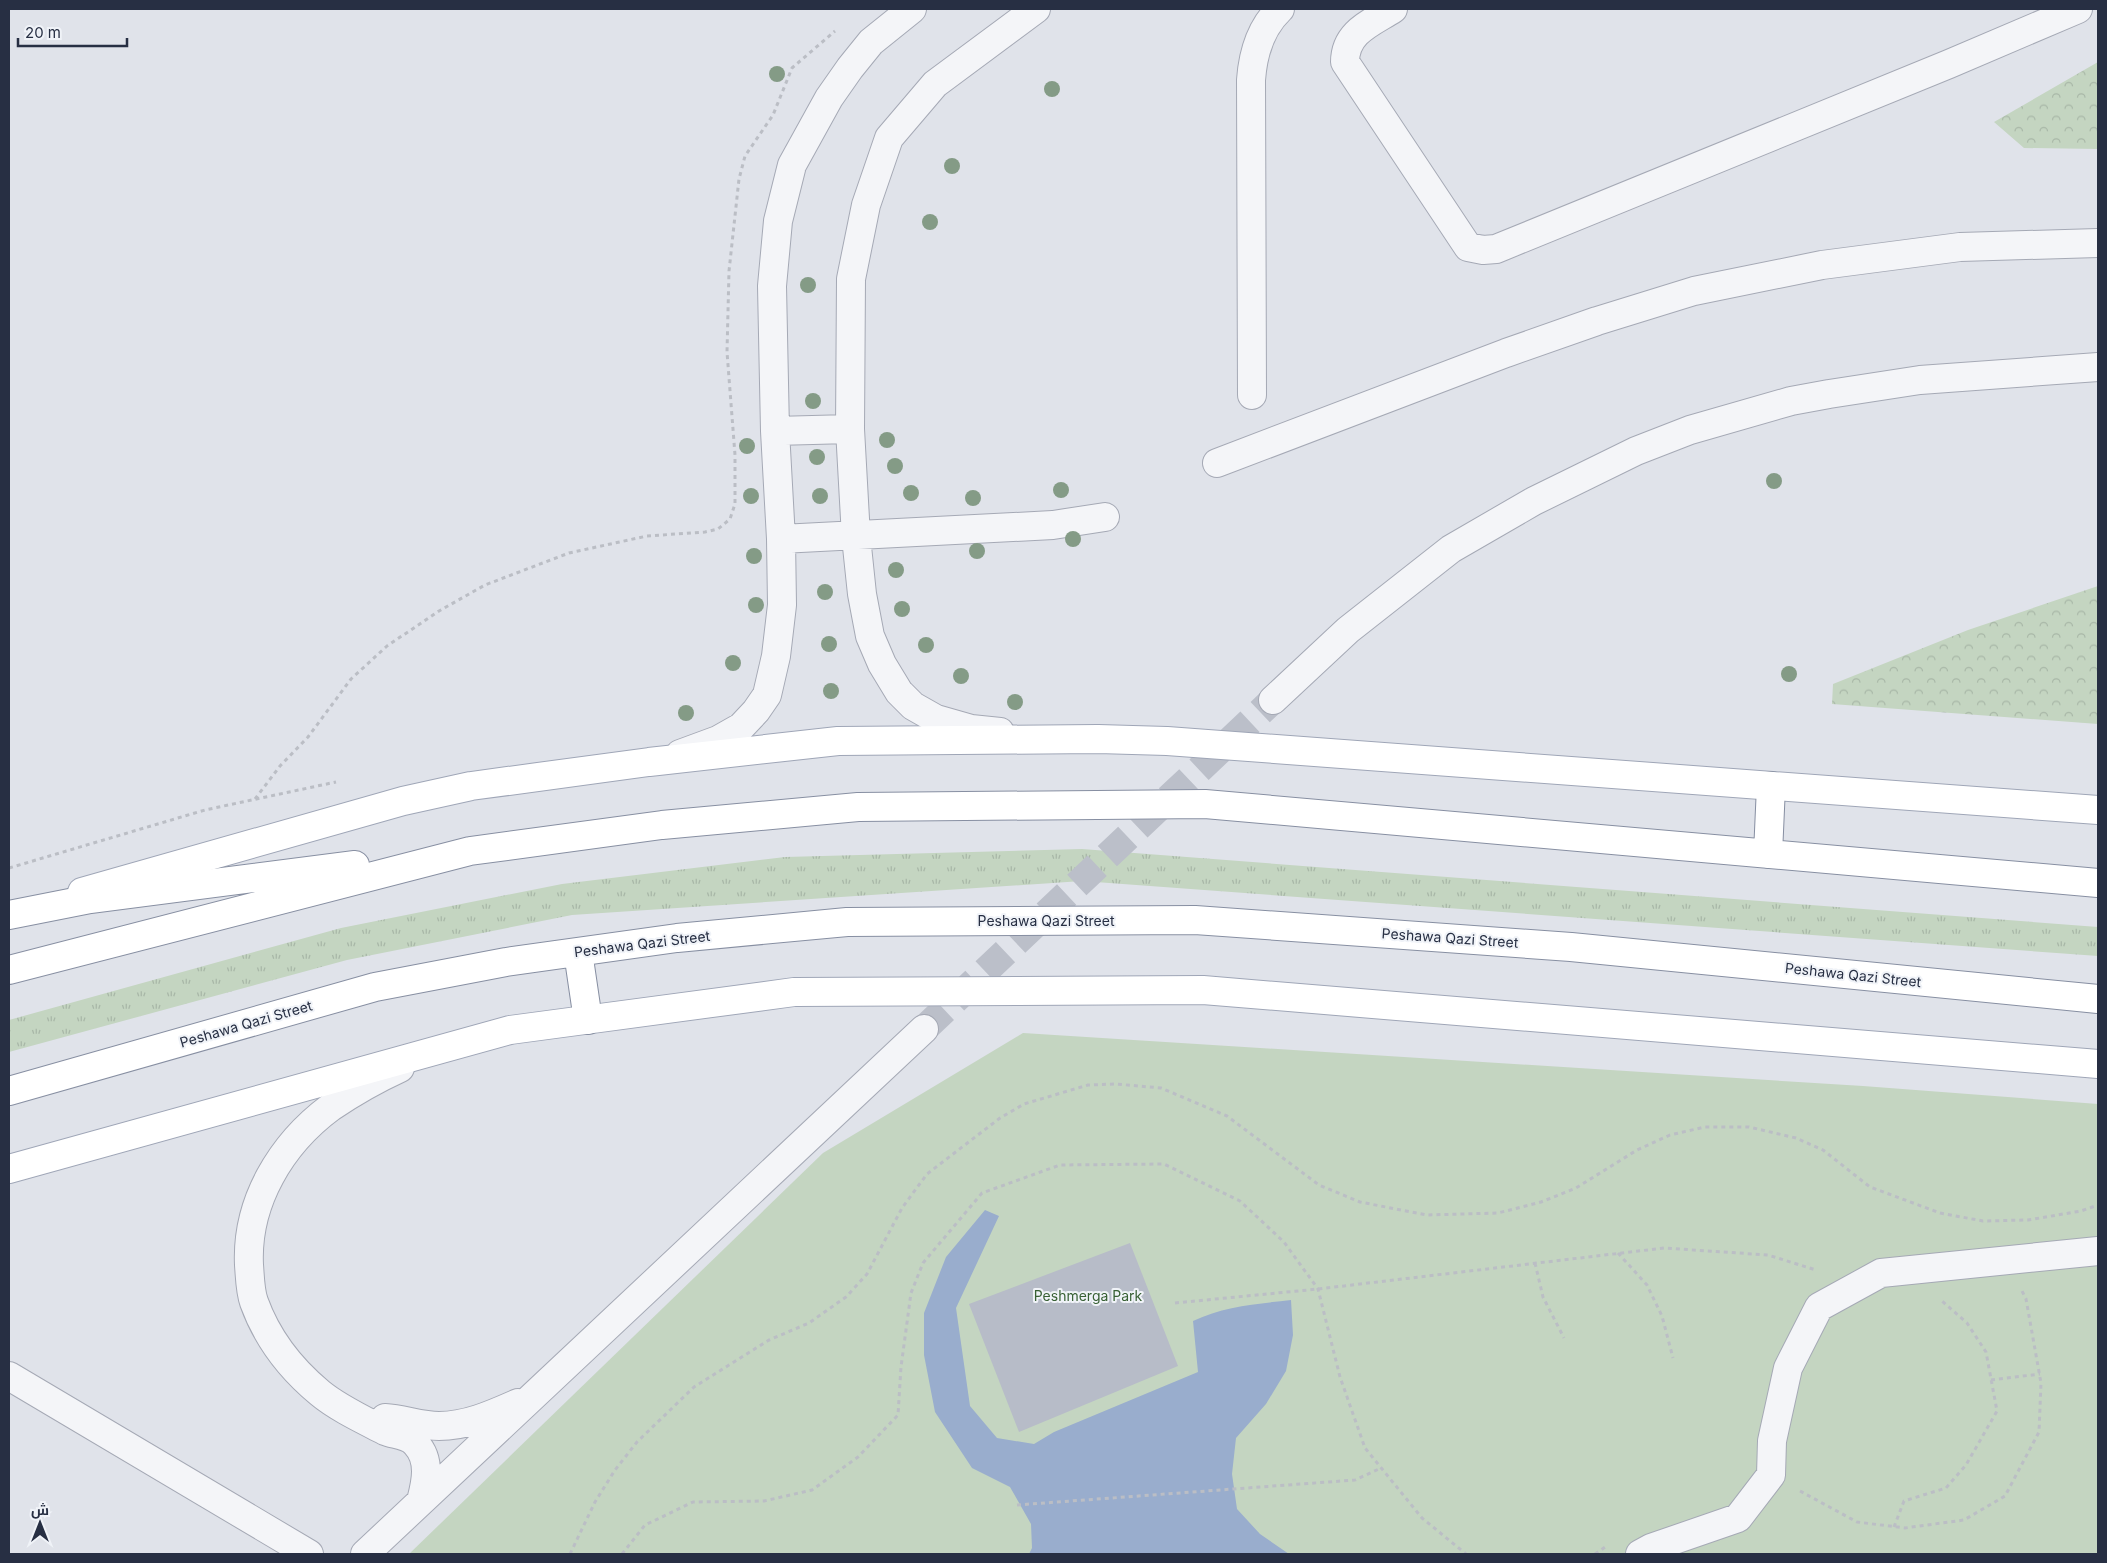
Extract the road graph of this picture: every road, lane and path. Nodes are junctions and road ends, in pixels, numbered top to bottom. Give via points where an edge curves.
1 (912, 9) edge
2 (1036, 9) edge
3 (1280, 9) edge
4 (1393, 9) edge
5 (2078, 9) edge
6 (838, 28) dead end
7 (2098, 243) edge
8 (2098, 367) edge
9 (1252, 395) dead end
10 (850, 429) junction
11 (775, 431) junction
12 (1218, 463) dead end
13 (1105, 517) dead end
14 (856, 537) junction
15 (781, 539) junction
16 (1273, 700) tunnel mouth
17 (1098, 739) junction
18 (649, 762) junction
19 (336, 782) dead end
20 (1770, 786) junction
21 (255, 800) junction
22 (2098, 810) edge
23 (470, 851) junction
24 (1768, 854) junction
25 (9, 868) edge
26 (2098, 883) edge
27 (9, 914) edge
28 (578, 952) junction
29 (9, 970) edge
30 (2094, 1001) edge
31 (588, 1020) junction
32 (924, 1029) tunnel mouth
33 (452, 1047) junction
34 (2098, 1064) edge
35 (9, 1091) edge
36 (9, 1169) edge
37 (2098, 1205) edge
38 (2098, 1251) edge
39 (1618, 1253) junction
40 (2005, 1260) junction
41 (1535, 1263) junction
42 (1928, 1268) junction
43 (1318, 1289) junction
44 (1848, 1291) junction
45 (1175, 1303) dead end
46 (1564, 1338) dead end
47 (1673, 1358) dead end
48 (2040, 1374) junction
49 (9, 1376) edge
50 (1991, 1380) junction
51 (534, 1396) junction
52 (361, 1417) junction
53 (1381, 1468) junction
54 (1770, 1475) junction
55 (421, 1501) junction
56 (1017, 1505) dead end
57 (1894, 1527) junction
58 (309, 1554) edge
59 (365, 1554) edge
60 (570, 1554) edge
61 (622, 1554) edge
62 (1466, 1554) edge
63 (1640, 1554) edge

1 - 11 street via 872,42 850,68 829,98 792,165 778,222 772,286
2 - 10 street via 935,84 890,138 866,205 851,279
3 - 9 street via 1269,19 1259,40 1252,71
4 - 5 street via 1351,36 1345,50 1345,62 1468,247 1483,250 1552,226
6 - 21 path via 792,68 774,115 745,156 739,179 729,271 727,352 736,456 735,504 730,519 718,530 647,536 569,553 485,585 439,611 387,646 352,679
7 - 12 street via 1960,247 1822,265 1694,291 1506,353
8 - 16 street via 1920,380 1828,394 1725,419 1636,451 1534,501 1451,549 1348,630
10 - 11 street
10 - 14 street
11 - 15 street
13 - 14 street via 1053,525
14 - 15 street
14 - 17 street via 870,636 899,692 913,706 936,719 971,728
15 - 18 street via 782,605 767,695 741,727 690,751
17 - 18 main road via 838,741
17 - 20 main road via 1167,740
18 - 27 main road via 471,786 403,801
19 - 21 path
20 - 22 main road
20 - 24 main road
21 - 25 path via 205,810
23 - 24 main road via 662,825 858,807 1205,804
23 - 27 main road via 90,899
23 - 29 main road
24 - 26 main road
28 - 30 main road, Peshawa Qazi Street via 676,938 847,922 1194,920 1571,947
28 - 31 main road
28 - 35 main road, Peshawa Qazi Street via 375,987
31 - 33 main road via 510,1030
31 - 34 main road via 794,992 1203,990
32 - 51 street
33 - 36 main road
33 - 52 street via 371,1082 330,1108 280,1159 266,1182 253,1218 249,1252 253,1300 277,1349 320,1394
37 - 60 path via 2082,1212 2028,1220 1984,1221 1940,1213 1870,1187 1823,1150 1796,1138 1749,1127 1705,1127 1670,1135 1636,1150 1576,1188 1540,1202 1498,1213 1427,1215 1360,1202 1319,1185 1227,1116 1161,1088 1088,1085 1059,1092 1016,1109 926,1174 902,1208 867,1274 846,1298 809,1323 769,1340 694,1387 636,1442 595,1502
38 - 40 street
39 - 41 path
39 - 44 path via 1664,1248 1768,1255 1810,1267
39 - 47 path via 1647,1286 1662,1316
40 - 42 street
40 - 48 path via 2026,1299
41 - 43 path
41 - 46 path via 1543,1298
42 - 44 street via 1881,1274
42 - 50 path via 1931,1292 1967,1323 1986,1352
43 - 45 path
43 - 53 path via 1340,1378 1365,1448
43 - 61 path via 1284,1242 1240,1201 1164,1164 1060,1165 982,1193 923,1263 911,1293 898,1415 858,1457 812,1490 764,1501 693,1502 645,1526
44 - 54 street via 1819,1307 1788,1368 1772,1441
48 - 50 path
48 - 57 path via 2039,1432 2005,1496 1964,1520
49 - 58 street
50 - 57 path via 1997,1411 1966,1465 1946,1488 1904,1501
51 - 52 street via 488,1416 440,1426 394,1418
51 - 55 street
52 - 55 street via 387,1432 415,1442 422,1451 426,1474
53 - 56 path via 1355,1480
53 - 62 path via 1422,1518
54 - 57 path via 1857,1522
54 - 63 street via 1738,1518
55 - 59 street

